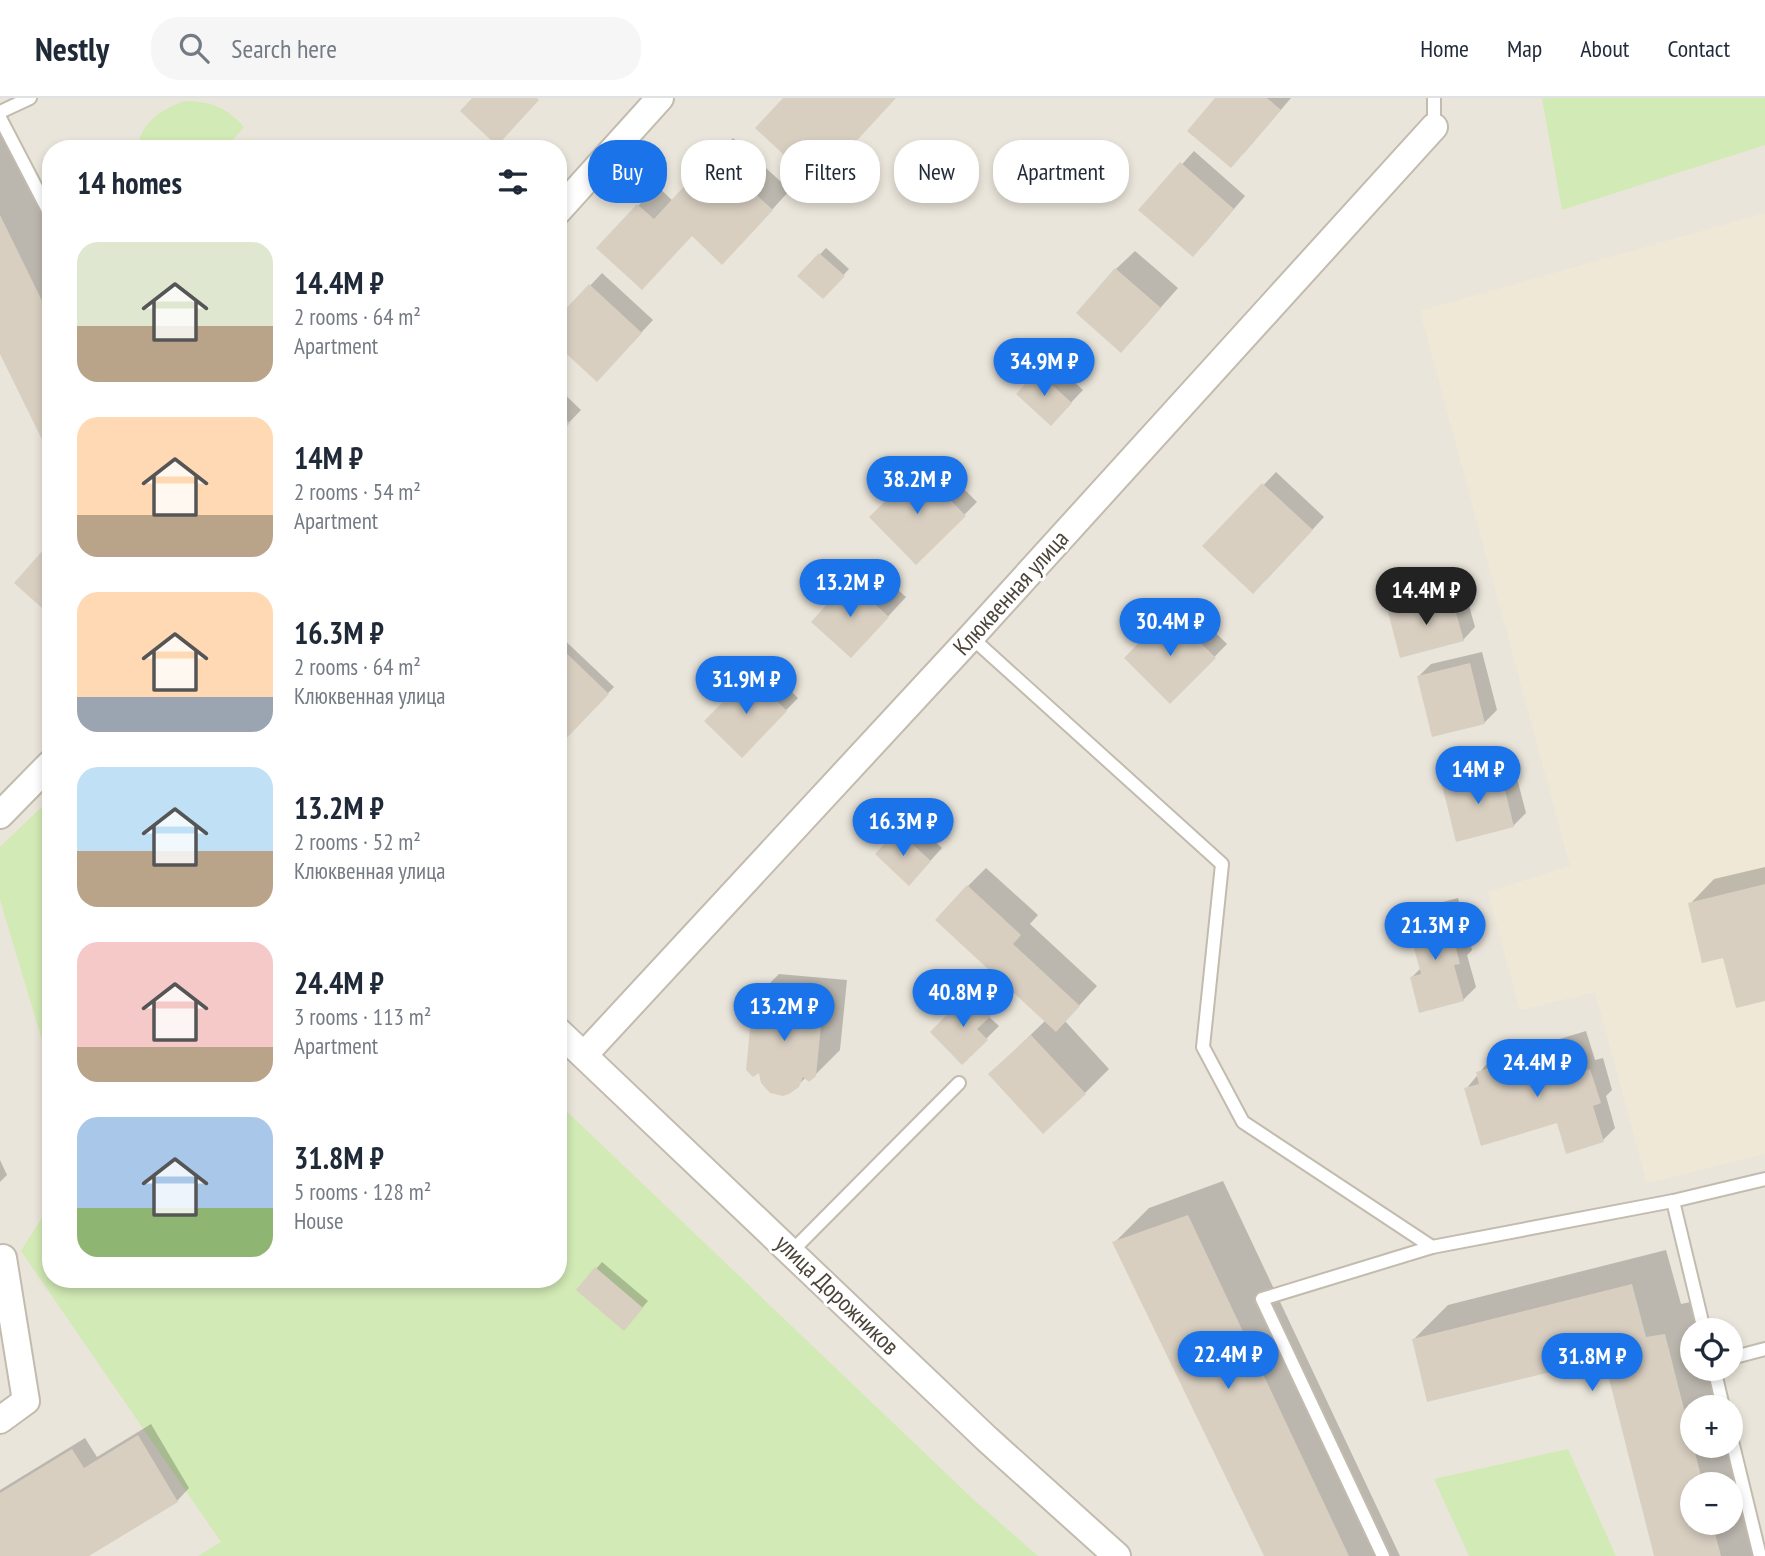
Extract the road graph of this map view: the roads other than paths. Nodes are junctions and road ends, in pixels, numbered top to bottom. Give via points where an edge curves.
1 (30, 98) edge
2 (660, 98) edge
3 (1434, 98) edge
4 (0, 112) edge
5 (0, 118) edge
6 (1434, 127) joint
7 (42, 199) edge
8 (567, 201) edge
9 (971, 637) junction
10 (42, 772) edge
11 (0, 816) edge
12 (567, 1039) edge
13 (584, 1055) junction
14 (959, 1083) dead end
15 (1765, 1179) edge
16 (1672, 1201) junction
17 (1432, 1247) junction
18 (792, 1251) junction
19 (4, 1258) dead end
20 (1701, 1318) edge
21 (1765, 1349) edge
22 (1743, 1355) edge
23 (0, 1420) edge
24 (1736, 1458) edge
25 (1117, 1556) edge
26 (1383, 1556) edge
27 (1760, 1556) edge

1 - 4 lane
2 - 8 street
3 - 6 lane
5 - 7 lane
6 - 9 street, Клюквенная улица
9 - 13 street, Клюквенная улица
9 - 17 lane via 1222,864 1203,1047 1243,1122
10 - 11 street
12 - 13 street, улица Дорожников
13 - 18 street, улица Дорожников
14 - 18 lane
15 - 16 lane
16 - 17 lane
16 - 20 lane
17 - 26 lane via 1262,1298
18 - 25 street, улица Дорожников via 987,1439
19 - 23 street via 26,1401
21 - 22 lane
24 - 27 lane

